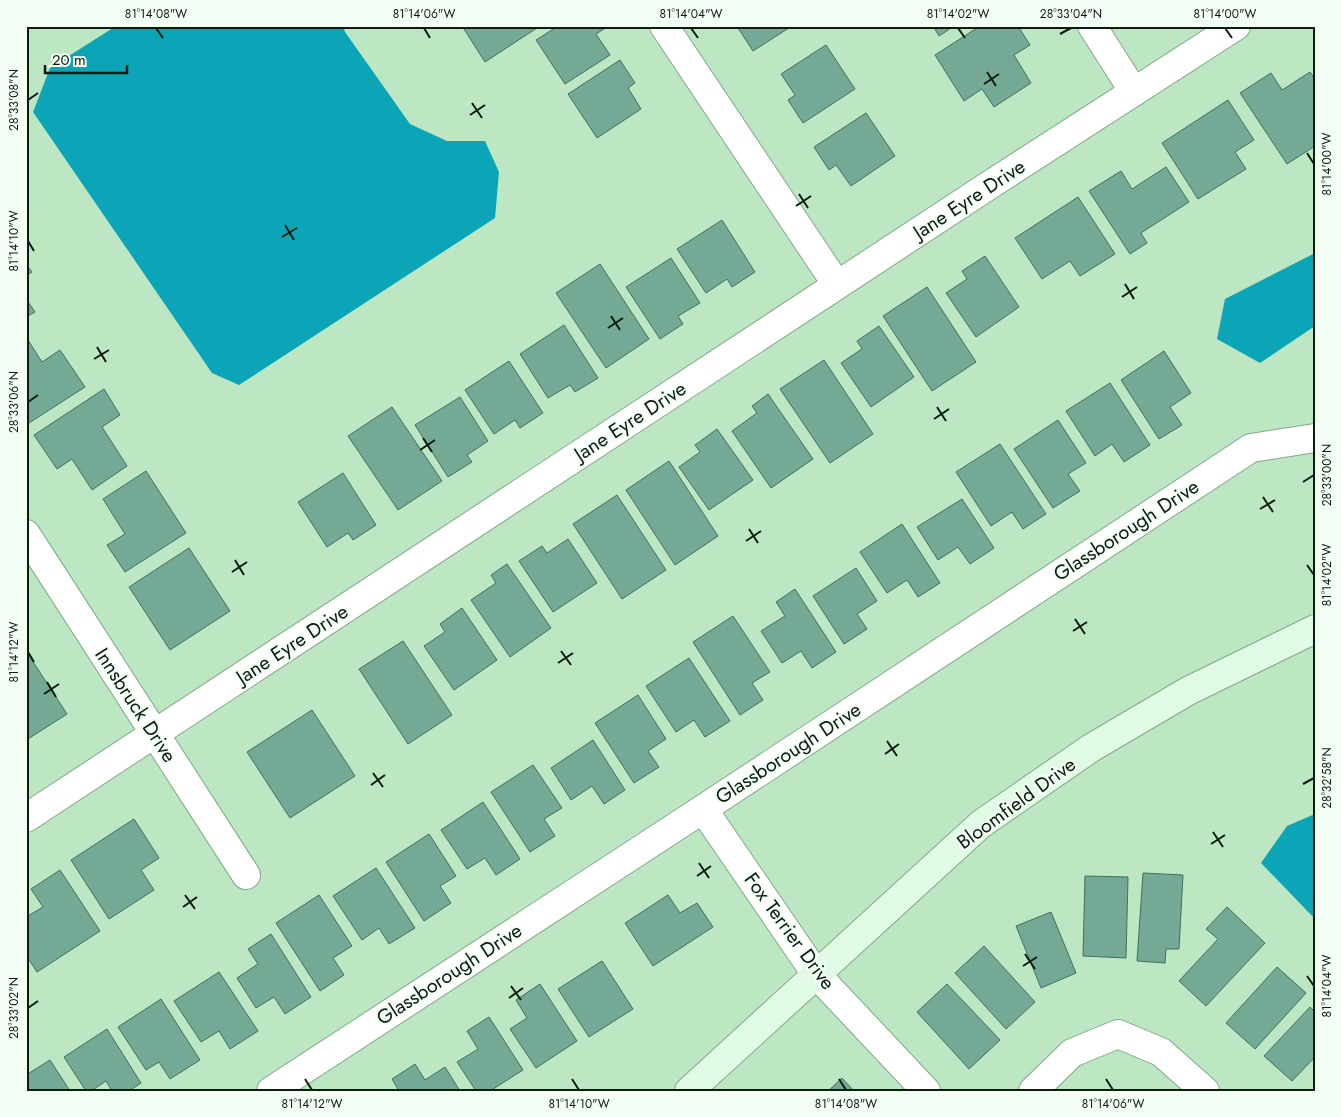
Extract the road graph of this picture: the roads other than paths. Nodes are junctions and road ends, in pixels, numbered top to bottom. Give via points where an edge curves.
1 (664, 26) edge
2 (1092, 26) edge
3 (1236, 26) edge
4 (1134, 92) junction
5 (837, 285) junction
6 (1315, 438) edge
7 (26, 534) edge
8 (1315, 629) edge
9 (155, 734) junction
10 (703, 809) junction
11 (26, 818) edge
12 (246, 875) dead end
13 (816, 974) junction
14 (271, 1091) edge
15 (689, 1091) edge
16 (926, 1091) edge
17 (1033, 1091) edge
18 (1204, 1091) edge

1 - 5 street
2 - 4 street
3 - 4 street, Jane Eyre Drive
4 - 5 street, Jane Eyre Drive
5 - 9 street, Jane Eyre Drive
6 - 10 street, Glassborough Drive via 1250,448
7 - 9 street, Innsbruck Drive
8 - 13 street, Bloomfield Drive via 1188,690 1091,748 981,824
9 - 11 street, Jane Eyre Drive
9 - 12 street, Innsbruck Drive
10 - 13 street, Fox Terrier Drive
10 - 14 street, Glassborough Drive
13 - 15 street, Bloomfield Drive
13 - 16 street, Fox Terrier Drive
17 - 18 street via 1072,1053 1118,1034 1161,1052

